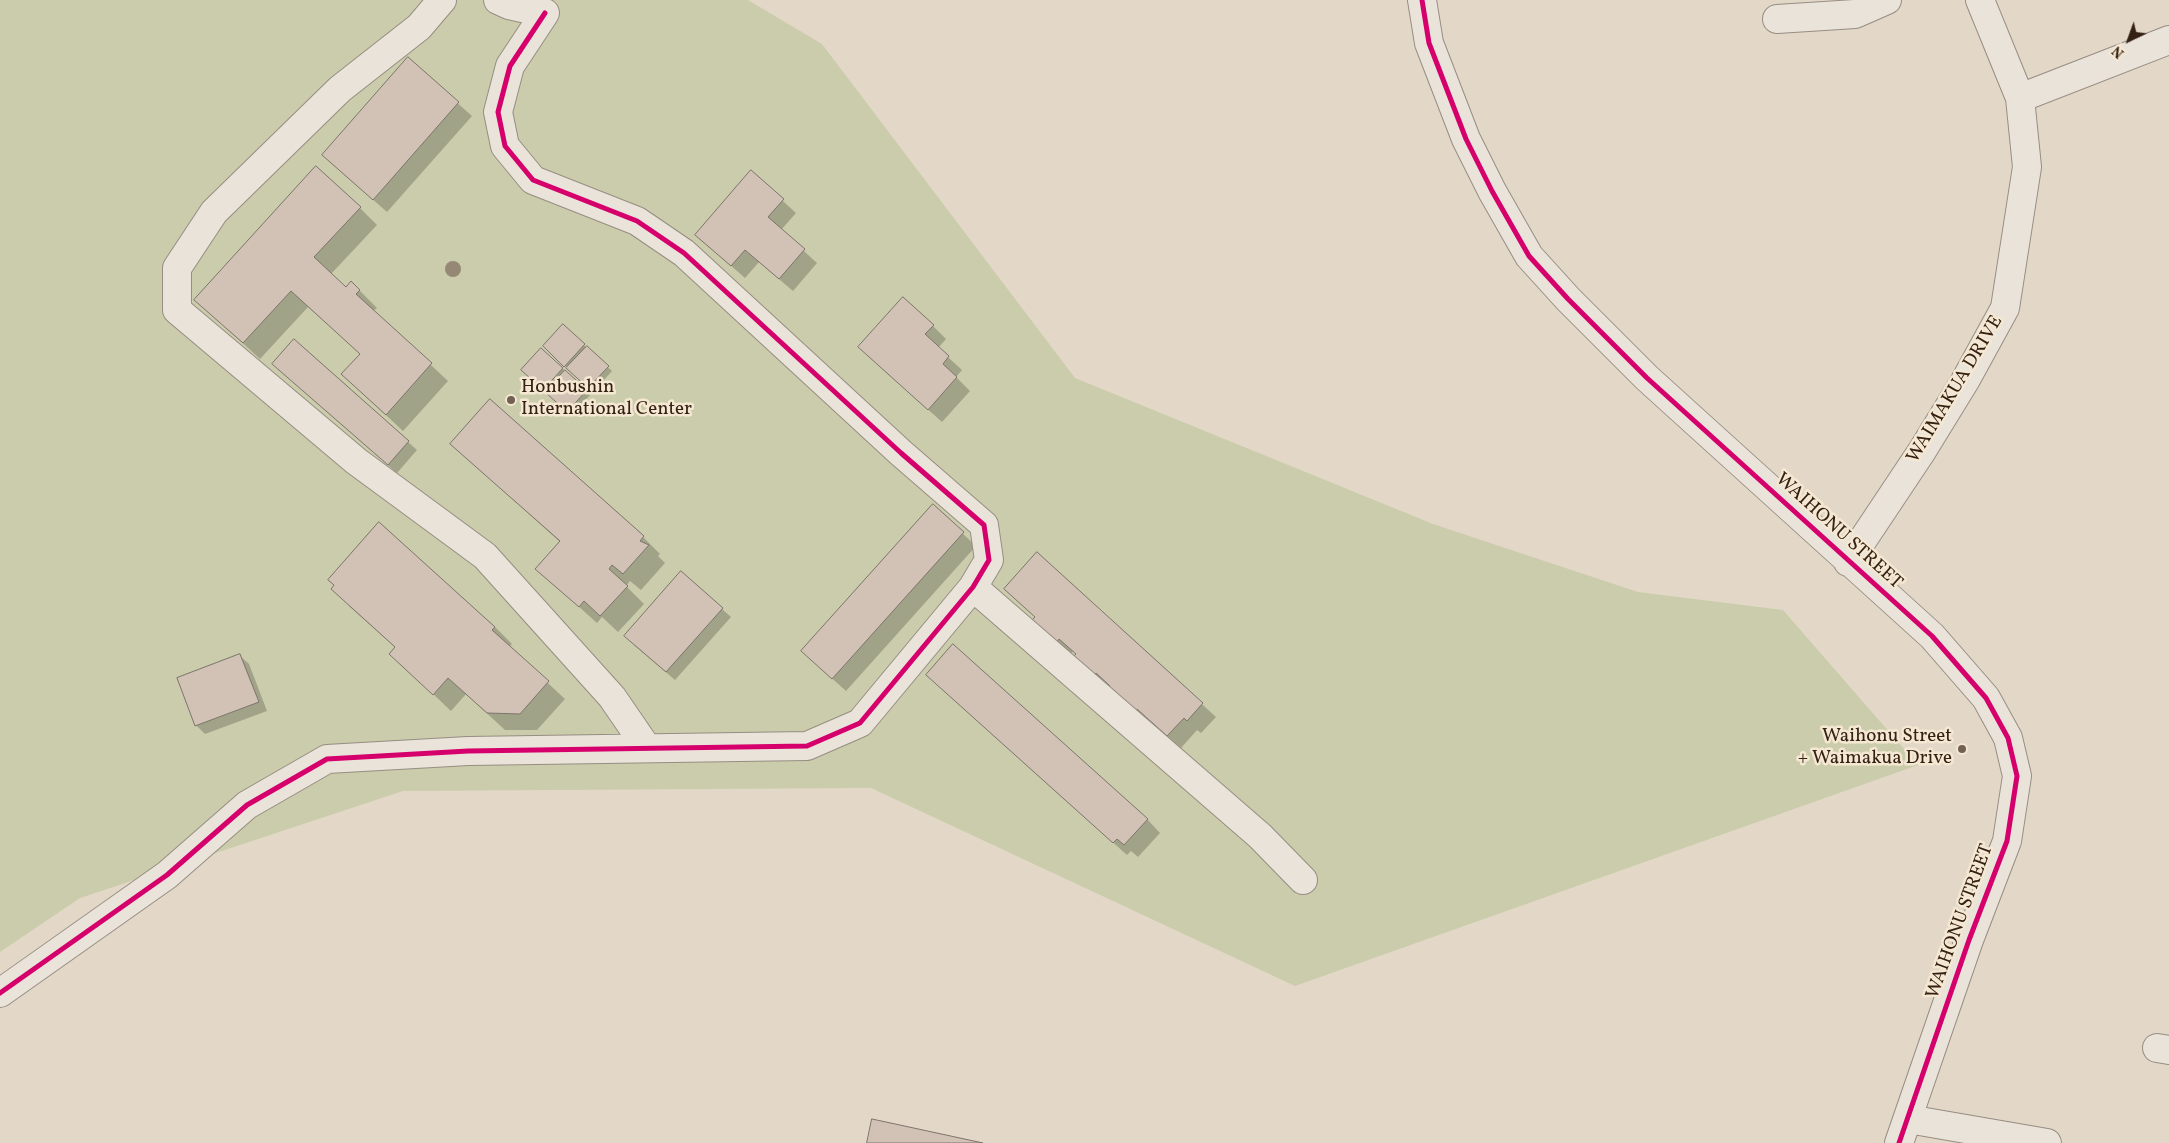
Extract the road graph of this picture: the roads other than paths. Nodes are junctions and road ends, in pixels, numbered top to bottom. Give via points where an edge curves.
1 (442, 0) edge
2 (498, 0) edge
3 (1422, 0) edge
4 (1887, 0) edge
5 (1980, 0) edge
6 (1777, 19) dead end
7 (2169, 40) edge
8 (2020, 98) junction
9 (1848, 562) junction
10 (973, 587) junction
11 (647, 748) junction
12 (1303, 880) dead end
13 (0, 993) edge
14 (1904, 1131) edge
15 (2047, 1143) edge

1 - 11 street via 419,27 340,89 214,212 178,268 177,310 356,461 485,556 612,697
2 - 10 street via 545,13 510,66 498,112 505,146 533,180 637,221 684,253 984,525 989,560
3 - 9 street, WAIHONU STREET via 1429,43 1466,138 1530,256 1647,378
4 - 6 street via 1855,14
5 - 8 street, WAIMAKUA DRIVE
7 - 8 street
8 - 9 street, WAIMAKUA DRIVE via 2027,167 2005,308 1922,451
9 - 14 street, WAIHONU STREET via 1932,636 1986,698 2008,738 2018,776 2007,841 1969,940
10 - 11 street via 860,723 807,746
10 - 12 street via 1260,836
11 - 13 street via 468,751 327,759 247,805 167,875
14 - 15 street

